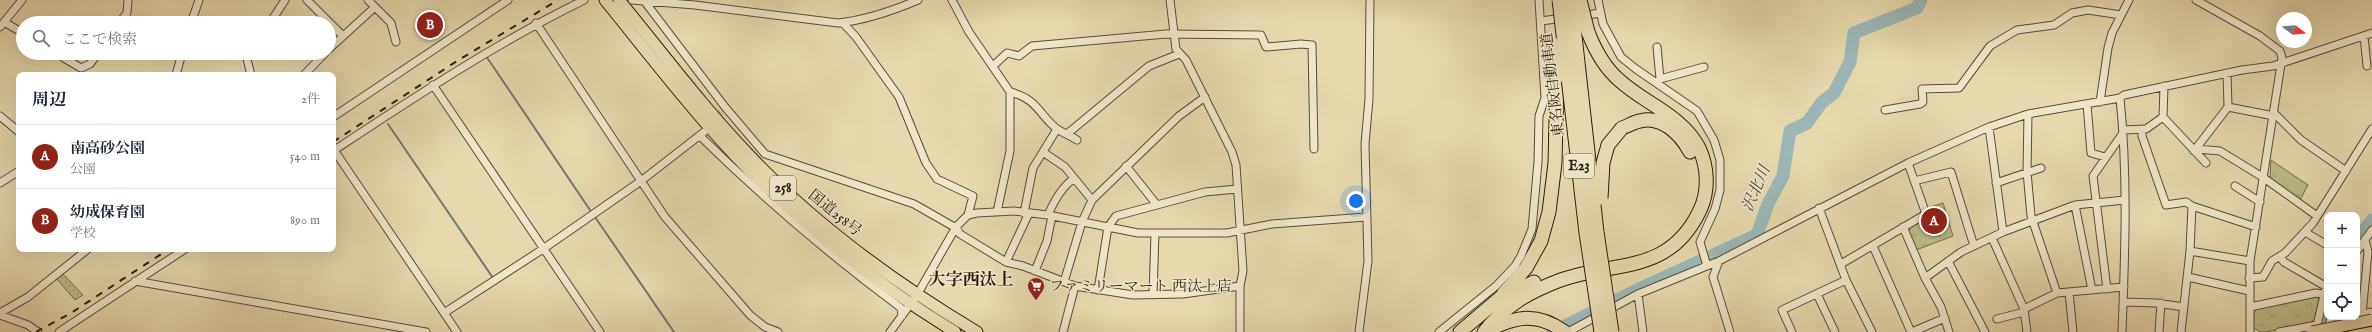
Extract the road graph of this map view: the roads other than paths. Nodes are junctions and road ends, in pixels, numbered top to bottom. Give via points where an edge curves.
1 (22, 0) edge
2 (128, 0) edge
3 (199, 0) edge
4 (285, 0) edge
5 (307, 0) edge
6 (368, 0) edge
7 (508, 0) edge
8 (584, 0) edge
9 (605, 0) edge
10 (918, 0) edge
11 (952, 0) edge
12 (1170, 0) edge
13 (1370, 0) edge
14 (1539, 0) edge
15 (1552, 0) edge
16 (1559, 0) edge
17 (1571, 0) edge
18 (1580, 0) edge
19 (1598, 0) edge
20 (2129, 0) edge
21 (2196, 0) edge
22 (645, 2) junction
23 (622, 5) edge
24 (375, 7) junction
25 (1600, 13) junction
26 (2121, 15) junction
27 (125, 16) edge
28 (193, 16) edge
29 (275, 16) edge
30 (323, 16) edge
31 (1541, 21) junction
32 (536, 23) junction
33 (843, 23) junction
34 (2, 24) edge
35 (336, 29) edge
36 (16, 30) edge
37 (2372, 33) edge
38 (342, 35) junction
39 (1174, 36) junction
40 (2364, 36) junction
41 (336, 41) edge
42 (396, 42) dead end
43 (1657, 47) dead end
44 (1179, 54) junction
45 (71, 60) edge
46 (93, 60) edge
47 (180, 60) edge
48 (247, 60) edge
49 (318, 60) edge
50 (2282, 62) junction
51 (993, 66) junction
52 (2367, 66) dead end
53 (1704, 67) dead end
54 (177, 72) edge
55 (250, 72) edge
56 (307, 72) edge
57 (2227, 73) junction
58 (1658, 81) junction
59 (433, 85) junction
60 (2164, 86) junction
61 (1010, 92) junction
62 (1205, 97) junction
63 (2120, 98) junction
64 (2100, 102) junction
65 (2087, 104) junction
66 (2228, 107) junction
67 (1885, 110) dead end
68 (2028, 114) junction
69 (336, 115) edge
70 (2274, 115) junction
71 (0, 116) edge
72 (2163, 116) junction
73 (1989, 127) junction
74 (16, 129) edge
75 (1057, 129) junction
76 (2142, 129) junction
77 (2372, 129) edge
78 (2123, 131) junction
79 (1067, 134) junction
80 (1077, 140) dead end
81 (336, 148) edge
82 (1314, 149) dead end
83 (2195, 150) junction
84 (1043, 152) junction
85 (336, 154) edge
86 (2106, 157) junction
87 (1908, 163) junction
88 (2206, 163) dead end
89 (1126, 166) junction
90 (2041, 168) dead end
91 (2346, 171) junction
92 (2027, 172) junction
93 (16, 173) edge
94 (2264, 178) junction
95 (1073, 179) junction
96 (641, 181) junction
97 (1914, 181) junction
98 (0, 183) edge
99 (1996, 183) junction
100 (2235, 186) dead end
101 (1237, 189) junction
102 (1092, 200) junction
103 (2126, 200) junction
104 (2260, 202) junction
105 (2095, 203) junction
106 (2076, 205) junction
107 (1156, 206) junction
108 (2192, 206) junction
109 (1819, 208) junction
110 (996, 212) junction
111 (1026, 213) junction
112 (968, 215) junction
113 (1050, 215) junction
114 (2317, 216) junction
115 (1366, 217) junction
116 (2032, 221) junction
117 (1082, 222) junction
118 (1108, 227) junction
119 (2256, 227) junction
120 (956, 228) junction
121 (1903, 228) junction
122 (2372, 230) edge
123 (1242, 231) junction
124 (2003, 232) junction
125 (2305, 232) junction
126 (1155, 233) junction
127 (1992, 238) junction
128 (2366, 239) junction
129 (2324, 243) edge
130 (1873, 246) junction
131 (1974, 246) junction
132 (2359, 248) edge
133 (543, 249) junction
134 (2190, 251) junction
135 (84, 252) edge
136 (179, 252) edge
137 (2280, 257) junction
138 (1706, 261) junction
139 (1719, 261) junction
140 (1948, 261) junction
141 (2250, 261) junction
142 (1006, 262) junction
143 (1841, 264) junction
144 (1035, 272) junction
145 (2188, 277) junction
146 (1925, 278) junction
147 (2250, 278) junction
148 (1846, 280) junction
149 (135, 281) junction
150 (1064, 282) junction
151 (2368, 282) edge
152 (1075, 286) junction
153 (1240, 286) junction
154 (2124, 287) junction
155 (2324, 287) edge
156 (2107, 289) junction
157 (2324, 289) edge
158 (1098, 290) junction
159 (2092, 290) junction
160 (2249, 291) junction
161 (2069, 292) junction
162 (2324, 292) edge
163 (2057, 293) junction
164 (1638, 294) junction
165 (1817, 294) junction
166 (917, 295) junction
167 (1153, 295) junction
168 (1501, 297) junction
169 (2124, 302) junction
170 (910, 304) junction
171 (2162, 304) junction
172 (2184, 307) junction
173 (2250, 307) junction
174 (2024, 311) junction
175 (2372, 312) edge
176 (444, 313) junction
177 (0, 314) edge
178 (902, 316) junction
179 (2364, 316) edge
180 (1945, 318) junction
181 (1997, 319) dead end
182 (2330, 320) edge
183 (2329, 325) dead end
184 (2372, 328) edge
185 (1561, 329) edge
186 (38, 332) edge
187 (59, 332) edge
188 (426, 332) edge
189 (457, 332) edge
190 (600, 332) edge
191 (778, 332) edge
192 (890, 332) edge
193 (955, 332) edge
194 (977, 332) edge
195 (1063, 332) edge
196 (1240, 332) edge
197 (1359, 332) edge
198 (1439, 332) edge
199 (1460, 332) edge
200 (1484, 332) edge
201 (1568, 332) edge
202 (1601, 332) edge
203 (1612, 332) edge
204 (1617, 332) edge
205 (1644, 332) edge
206 (1730, 332) edge
207 (1792, 332) edge
208 (1835, 332) edge
209 (1872, 332) edge
210 (1912, 332) edge
211 (1949, 332) edge
212 (1985, 332) edge
213 (2027, 332) edge
214 (2072, 332) edge
215 (2122, 332) edge
216 (2159, 332) edge
217 (2181, 332) edge
218 (2250, 332) edge
219 (2279, 332) edge
220 (2312, 332) edge
221 (2354, 332) edge

1 - 34 street
2 - 27 street
3 - 28 street
4 - 29 street
5 - 30 street
6 - 24 street
7 - 69 street
8 - 32 street
9 - 23 highway, 国道258号 / 258
10 - 33 street via 896,10
11 - 51 street via 969,32
12 - 39 street
13 - 115 street via 1369,99 1365,144
14 - 31 street
15 - 168 highway, bridge via 1557,77 1555,163 1549,212 1543,234 1526,268
16 - 202 highway, 東名阪自動車道 / E23, bridge via 1586,233
17 - 203 highway, 東名阪自動車道 / E23, bridge via 1597,232
18 - 200 highway, bridge via 1588,32 1600,58 1619,80 1672,117 1694,139 1706,176 1702,206 1685,235 1664,252 1631,265 1560,280 1536,290 1499,314
19 - 25 street
20 - 26 street
21 - 50 street via 2272,45 2280,51
22 - 23 street
22 - 33 street via 695,5
22 - 120 street via 723,110 765,154 914,204
23 - 166 highway, 国道258号 / 258 via 710,113 749,156 819,220
23 - 170 highway, 国道258号 / 258 via 711,128 780,201 841,253
24 - 38 street
24 - 42 street via 392,24
25 - 31 street
25 - 58 street via 1612,43 1621,57
26 - 64 street via 2108,48
26 - 67 street via 2088,10 2072,13 2054,25 2017,30 1990,46 1959,88 1922,89 1923,102 1920,104
31 - 198 street via 1545,98 1539,116 1532,228 1522,256 1514,266 1496,286
32 - 59 street
32 - 96 street
33 - 112 street via 856,37 899,98 926,163 937,179 973,196
34 - 36 street
35 - 38 street
37 - 40 street
38 - 41 street
39 - 44 street
39 - 51 street via 1166,34 1032,46 1019,56 1007,53
39 - 82 street via 1261,36 1266,47 1282,48 1301,44 1312,46
40 - 50 street
40 - 52 street
43 - 58 street
44 - 62 street via 1186,60
44 - 79 street via 1149,66
45 - 46 street via 81,68
47 - 54 street
48 - 55 street
49 - 56 street
50 - 57 street via 2273,66
50 - 70 street
51 - 61 street
53 - 58 street
57 - 60 street
57 - 66 street
58 - 138 street via 1697,111 1706,123 1720,160 1720,190 1715,209 1700,238
59 - 81 street
59 - 133 street
60 - 63 street
60 - 72 street
61 - 75 street via 1017,93 1039,107
61 - 110 street via 1010,151
62 - 89 street via 1179,116
62 - 101 street via 1232,152 1236,165
63 - 64 street
63 - 78 street
64 - 65 street
65 - 68 street
65 - 86 street via 2091,153
66 - 70 street
66 - 83 street
68 - 73 street
68 - 92 street
70 - 91 street via 2302,140
70 - 94 street
71 - 74 street
72 - 76 street via 2152,126
72 - 83 street
73 - 87 street
73 - 99 street
75 - 79 street
75 - 84 street
76 - 78 street
76 - 108 street via 2142,136 2166,205 2186,202
77 - 91 street
78 - 86 street
78 - 103 street
79 - 80 street
83 - 88 street
83 - 94 street via 2220,151
84 - 95 street via 1065,167
84 - 111 street via 1034,168
85 - 176 street
86 - 105 street via 2093,176
87 - 97 street
87 - 109 street
89 - 102 street
89 - 107 street
90 - 92 street
91 - 114 street
92 - 99 street
92 - 116 street
93 - 98 street
94 - 104 street
94 - 114 street
95 - 102 street
95 - 113 street via 1066,184 1053,202
96 - 133 street
96 - 178 street via 702,134 782,212 849,269 901,308
96 - 191 street via 666,217 750,315 764,327
97 - 121 street via 1926,214
97 - 131 street via 1951,172
99 - 124 street
100 - 104 street
101 - 107 street via 1206,192
101 - 123 street
102 - 117 street
103 - 105 street
103 - 154 street
104 - 119 street
105 - 106 street
105 - 156 street
106 - 116 street
106 - 159 street
107 - 118 street via 1116,216
108 - 119 street
108 - 134 street
109 - 139 street
109 - 143 street
110 - 111 street
110 - 112 street
111 - 113 street
111 - 142 street
112 - 120 street
113 - 117 street
113 - 144 street via 1047,241
114 - 125 street
115 - 123 street via 1272,224
115 - 197 street via 1368,261
116 - 124 street
116 - 163 street
117 - 118 street
117 - 150 street
118 - 126 street via 1126,233
118 - 158 street
119 - 141 street
120 - 142 street via 960,234
120 - 166 street
121 - 130 street
121 - 146 street
122 - 128 street
123 - 126 street via 1205,234
123 - 153 street via 1243,271
124 - 127 street
125 - 129 street
125 - 137 street
126 - 167 street
127 - 131 street
127 - 174 street
128 - 132 street
128 - 151 street
130 - 143 street
130 - 210 street
131 - 140 street
133 - 176 street
133 - 190 street
134 - 141 street
134 - 145 street
135 - 177 street via 28,297
136 - 149 street
137 - 147 street via 2270,264 2262,277
137 - 155 street
138 - 139 street
138 - 164 street
139 - 206 street via 1713,277
140 - 146 street
140 - 212 street
141 - 147 street
142 - 144 street
143 - 148 street
144 - 150 street
145 - 160 street
145 - 172 street
146 - 180 street
147 - 160 street
148 - 165 street
148 - 209 street
149 - 187 street
149 - 188 street
150 - 152 street
151 - 179 street
152 - 158 street
152 - 195 street
153 - 167 street via 1183,294
153 - 196 street
154 - 156 street
154 - 169 street
156 - 159 street
157 - 173 street via 2316,293
158 - 167 street
159 - 161 street
160 - 173 street
161 - 163 street
161 - 214 street
162 - 219 street via 2317,324
163 - 174 street
164 - 201 street
164 - 205 street
165 - 207 street via 1782,310
165 - 208 street
166 - 170 street
166 - 194 highway, 国道258号 / 258
168 - 199 highway
168 - 204 highway, bridge via 1544,277 1569,269 1612,262 1648,251 1681,227 1693,206 1697,191 1695,162 1677,132 1664,124 1641,120 1622,128 1608,145 1603,163 1600,210
169 - 171 street
169 - 215 street
170 - 178 street
170 - 193 highway, 国道258号 / 258
171 - 172 street
171 - 216 street
172 - 217 street
173 - 218 street
174 - 181 street
174 - 213 street
175 - 179 street
176 - 189 street
177 - 186 street via 28,325
178 - 192 street
179 - 220 highway, bridge
180 - 210 street
180 - 211 street
182 - 183 street
184 - 221 highway
185 - 200 highway via 1529,317 1518,318

